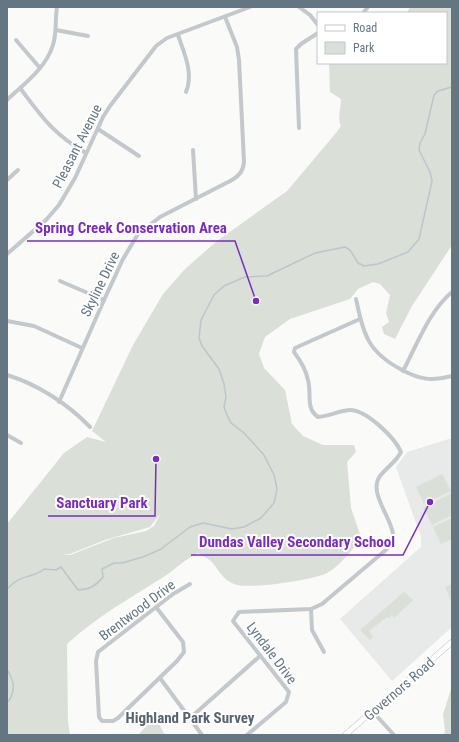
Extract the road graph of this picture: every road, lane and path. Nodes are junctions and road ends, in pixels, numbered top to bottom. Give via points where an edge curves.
1 (57, 7) edge
2 (250, 7) edge
3 (299, 7) edge
4 (309, 7) edge
5 (307, 12) junction
6 (225, 17) junction
7 (317, 24) edge
8 (56, 30) junction
9 (317, 34) edge
10 (178, 35) junction
11 (88, 36) dead end
12 (16, 40) dead end
13 (40, 68) junction
14 (20, 88) junction
15 (186, 92) dead end
16 (7, 100) edge
17 (299, 128) dead end
18 (98, 129) junction
19 (193, 150) dead end
20 (86, 153) junction
21 (139, 156) dead end
22 (18, 170) dead end
23 (7, 180) edge
24 (196, 198) junction
25 (7, 254) edge
26 (60, 281) dead end
27 (452, 292) edge
28 (356, 299) dead end
29 (104, 300) junction
30 (360, 319) junction
31 (7, 321) edge
32 (82, 348) junction
33 (404, 371) junction
34 (7, 375) edge
35 (452, 376) edge
36 (59, 402) junction
37 (90, 427) dead end
38 (7, 435) edge
39 (21, 443) dead end
40 (190, 584) dead end
41 (156, 607) junction
42 (311, 609) junction
43 (452, 642) edge
44 (324, 652) dead end
45 (260, 656) junction
46 (160, 678) junction
47 (373, 712) junction
48 (190, 718) junction
49 (202, 735) edge
50 (247, 735) edge
51 (345, 735) edge
52 (394, 735) edge

1 - 8 street
2 - 6 street, Pleasant Avenue
3 - 5 street
4 - 5 street
5 - 7 street
6 - 10 street, Pleasant Avenue
6 - 24 street, Skyline Drive via 239,60 243,169 240,175
8 - 11 street
8 - 13 street via 53,45
9 - 17 street via 296,49
10 - 15 street via 190,83
10 - 18 street, Pleasant Avenue via 167,38 156,46 120,92
12 - 13 street
13 - 14 street
14 - 16 street
14 - 20 street via 56,133
18 - 20 street, Pleasant Avenue
18 - 21 street
19 - 24 street
20 - 25 street, Pleasant Avenue via 69,191 59,205 46,220
22 - 23 street
24 - 29 street, Skyline Drive via 160,217 138,234
26 - 29 street
27 - 33 street via 441,303 427,325
28 - 30 street
29 - 32 street, Skyline Drive
30 - 33 street via 375,352 388,363
30 - 42 street via 295,348 294,352 308,378 312,413 318,417 349,410 361,412 376,423 398,446 401,452 398,458 380,476 377,487 393,534 387,549 322,604
31 - 32 street via 34,326
32 - 36 street, Skyline Drive
33 - 35 street via 412,377 426,380
34 - 36 street via 34,386
36 - 37 street
38 - 39 street
40 - 41 street, Brentwood Drive
41 - 46 street via 183,642 184,647 184,652
41 - 46 street, Brentwood Drive via 98,652 96,661 99,716 102,721 118,718
42 - 44 street via 312,630
42 - 45 street, Lyndale Drive via 239,612 233,621
43 - 47 main road, Governors Road
45 - 48 street
45 - 50 street, Lyndale Drive via 287,688 289,697
46 - 48 street
47 - 51 main road, Governors Road
47 - 52 street
48 - 49 street

